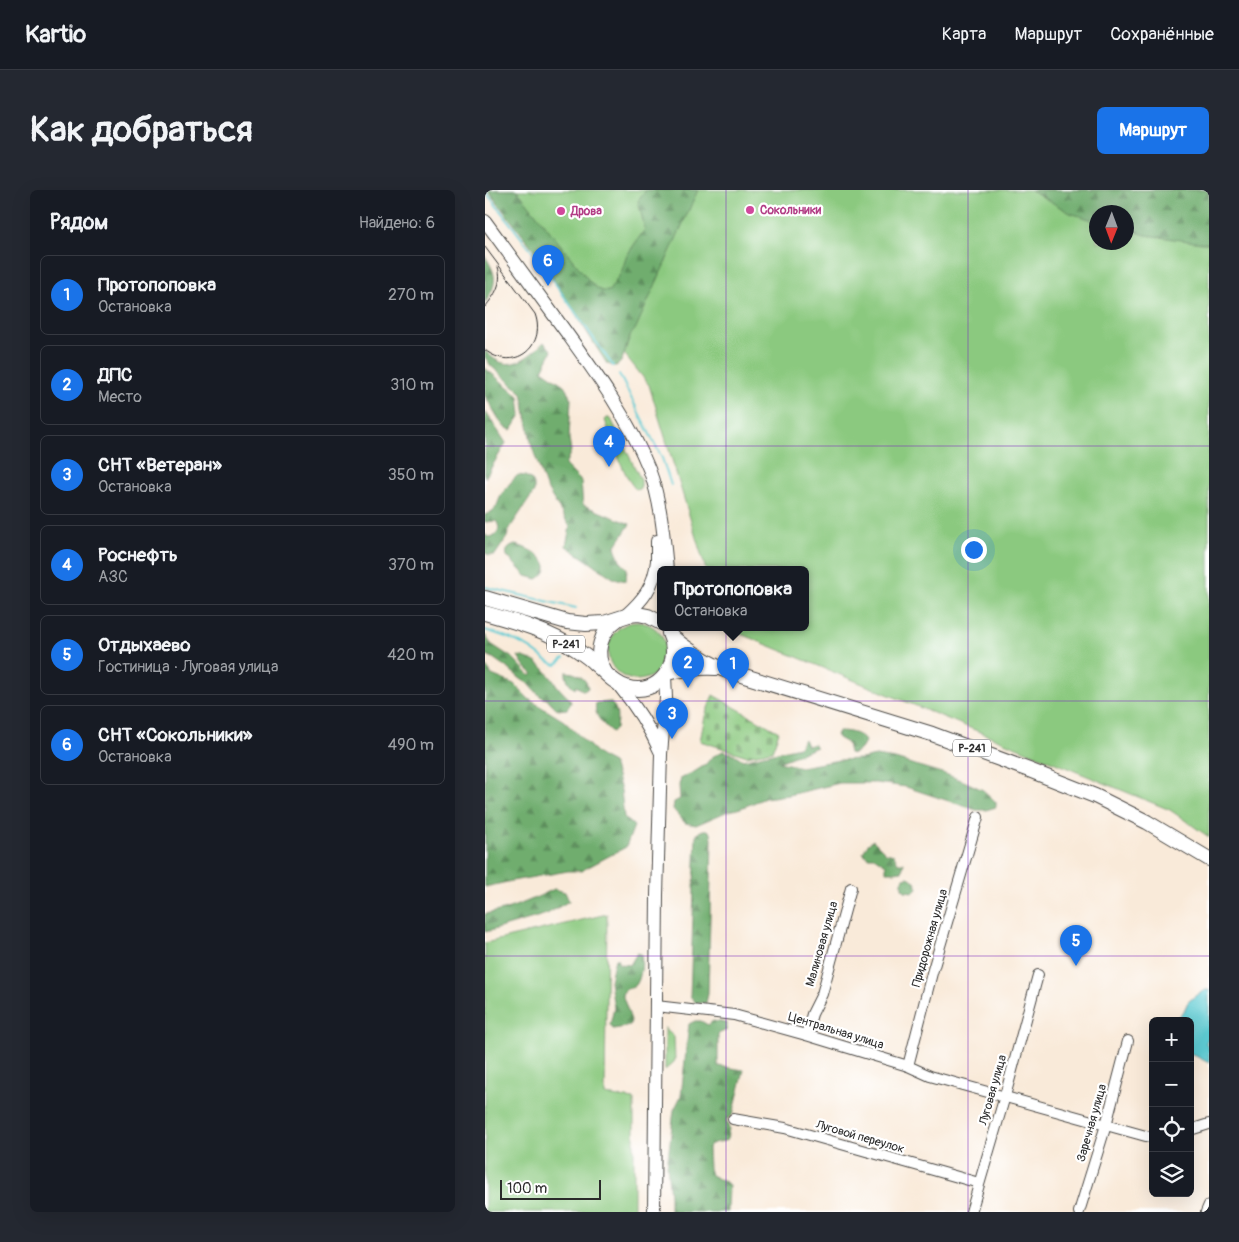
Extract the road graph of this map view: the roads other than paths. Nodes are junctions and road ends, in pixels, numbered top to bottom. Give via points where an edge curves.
1 (485, 221) edge
2 (660, 514) junction
3 (666, 566) edge
4 (485, 598) edge
5 (485, 613) edge
6 (622, 617) junction
7 (657, 620) edge
8 (667, 631) edge
9 (668, 631) edge
10 (722, 669) junction
11 (666, 674) junction
12 (613, 680) junction
13 (661, 754) junction
14 (977, 817) dead end
15 (1209, 859) edge
16 (851, 888) dead end
17 (1038, 975) dead end
18 (656, 1006) junction
19 (806, 1034) junction
20 (1128, 1041) dead end
21 (908, 1066) junction
22 (1005, 1096) junction
23 (733, 1119) dead end
24 (1209, 1124) edge
25 (1106, 1125) junction
26 (1194, 1129) edge
27 (1149, 1137) edge
28 (979, 1184) junction
29 (1209, 1205) edge
30 (654, 1212) edge
31 (971, 1212) edge
32 (1079, 1212) edge
33 (1206, 1212) edge

1 - 2 main road via 601,381 621,414 649,470
2 - 3 main road
2 - 6 main road via 653,580 645,596
4 - 6 highway, Р-241 via 567,622 585,624
5 - 12 highway, Р-241 via 557,638
6 - 7 highway, Р-241 via 638,614
6 - 12 highway via 605,631 599,650 603,668
8 - 11 highway via 674,654
9 - 10 highway, Р-241 via 685,649
10 - 11 highway, Р-241 via 685,668
10 - 15 highway, Р-241 via 932,734 1029,770 1095,796
11 - 12 highway, Р-241 via 650,686 639,688 628,688
11 - 13 main road
12 - 13 main road via 640,712
13 - 18 main road
14 - 21 street, Придорожная улица
16 - 19 street, Малиновая улица via 822,994
17 - 22 street, Луговая улица
18 - 19 street, Центральная улица via 734,1015
18 - 30 main road
19 - 21 street, Центральная улица
20 - 25 street, Заречная улица
21 - 22 street, Центральная улица via 931,1076
22 - 25 street, Центральная улица
22 - 28 street, Луговая улица
23 - 28 street, Луговой переулок via 785,1128
24 - 26 street
25 - 27 street, Центральная улица
25 - 32 street, Заречная улица
28 - 31 street, Луговая улица
29 - 33 street

